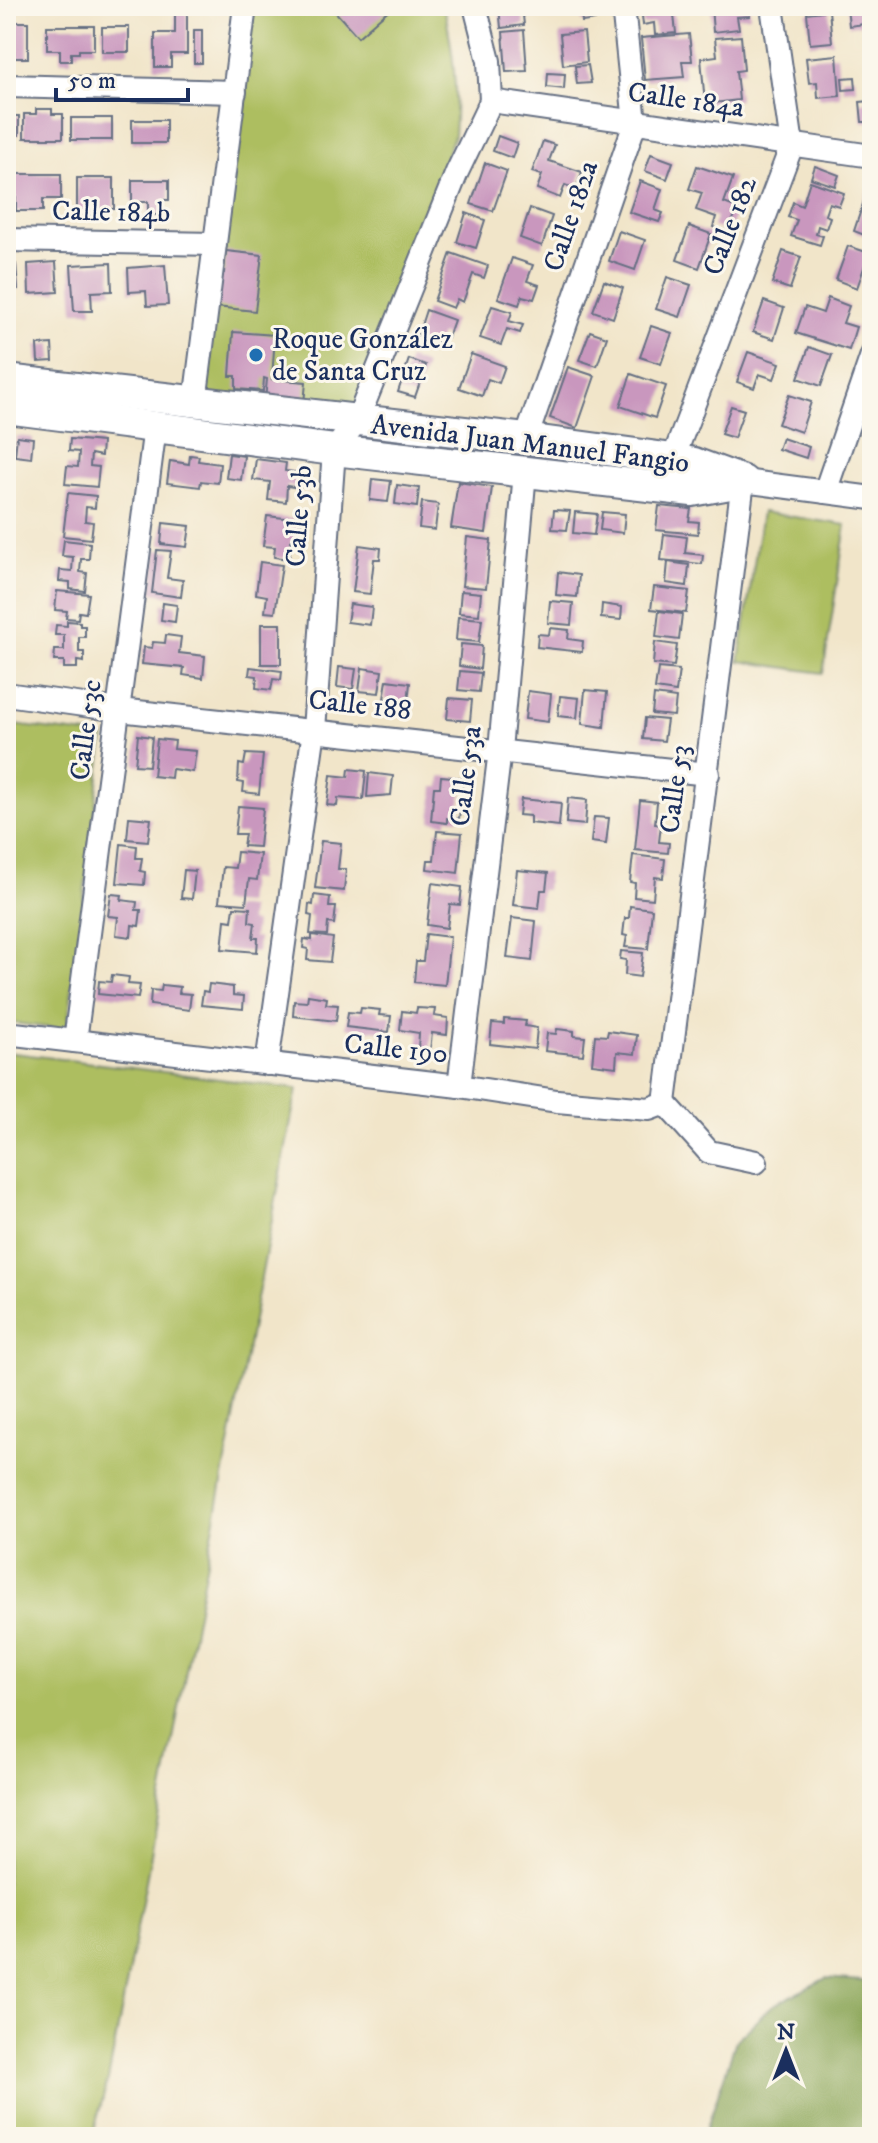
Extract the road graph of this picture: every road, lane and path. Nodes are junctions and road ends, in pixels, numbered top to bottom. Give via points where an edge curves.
1 (245, 6) edge
2 (475, 6) edge
3 (623, 6) edge
4 (772, 6) edge
5 (6, 86) edge
6 (235, 92) junction
7 (491, 101) junction
8 (635, 123) junction
9 (792, 145) junction
10 (872, 156) edge
11 (6, 240) edge
12 (215, 244) junction
13 (872, 355) edge
14 (6, 380) edge
15 (195, 402) junction
16 (6, 408) edge
17 (357, 421) junction
18 (155, 427) junction
19 (526, 439) junction
20 (334, 450) junction
21 (673, 459) junction
22 (525, 472) junction
23 (743, 481) junction
24 (825, 492) junction
25 (872, 498) edge
26 (6, 694) edge
27 (119, 710) junction
28 (314, 730) junction
29 (500, 750) junction
30 (708, 774) junction
31 (6, 1033) edge
32 (75, 1041) junction
33 (267, 1064) junction
34 (459, 1086) junction
35 (665, 1103) junction
36 (756, 1162) dead end

1 - 6 street
2 - 7 street, Calle 53b via 489,61
3 - 8 street, Calle 182a
4 - 9 street, Calle 182
5 - 6 street
6 - 12 street
7 - 8 street, Calle 184a
7 - 17 street, Calle 53b
8 - 9 street, Calle 184a
8 - 19 street, Calle 182a
9 - 10 street, Calle 184a
9 - 21 street, Calle 182
11 - 12 street, Calle 184b
12 - 15 street
13 - 24 street
14 - 15 main road, Avenida Juan Manuel Fangio
15 - 17 main road, Avenida Juan Manuel Fangio
16 - 18 main road, Avenida Juan Manuel Fangio
17 - 19 main road, Avenida Juan Manuel Fangio
17 - 20 street, Calle 53b
18 - 20 main road, Avenida Juan Manuel Fangio
18 - 27 street, Calle 53c
19 - 21 main road, Avenida Juan Manuel Fangio
20 - 22 main road, Avenida Juan Manuel Fangio
20 - 28 street, Calle 53b
21 - 23 main road, Avenida Juan Manuel Fangio
22 - 23 main road, Avenida Juan Manuel Fangio via 692,491
22 - 29 street, Calle 53a
23 - 24 street
23 - 30 street, Calle 53
24 - 25 street
26 - 27 street, Calle 188
27 - 28 street, Calle 188
27 - 32 street, Calle 53c
28 - 29 street, Calle 188
28 - 33 street, Calle 53b
29 - 30 street, Calle 188
29 - 34 street, Calle 53a
30 - 35 street, Calle 53
31 - 32 street, Calle 190
32 - 33 street, Calle 190
33 - 34 street, Calle 190
34 - 35 street, Calle 190 via 649,1109
35 - 36 street via 709,1152

